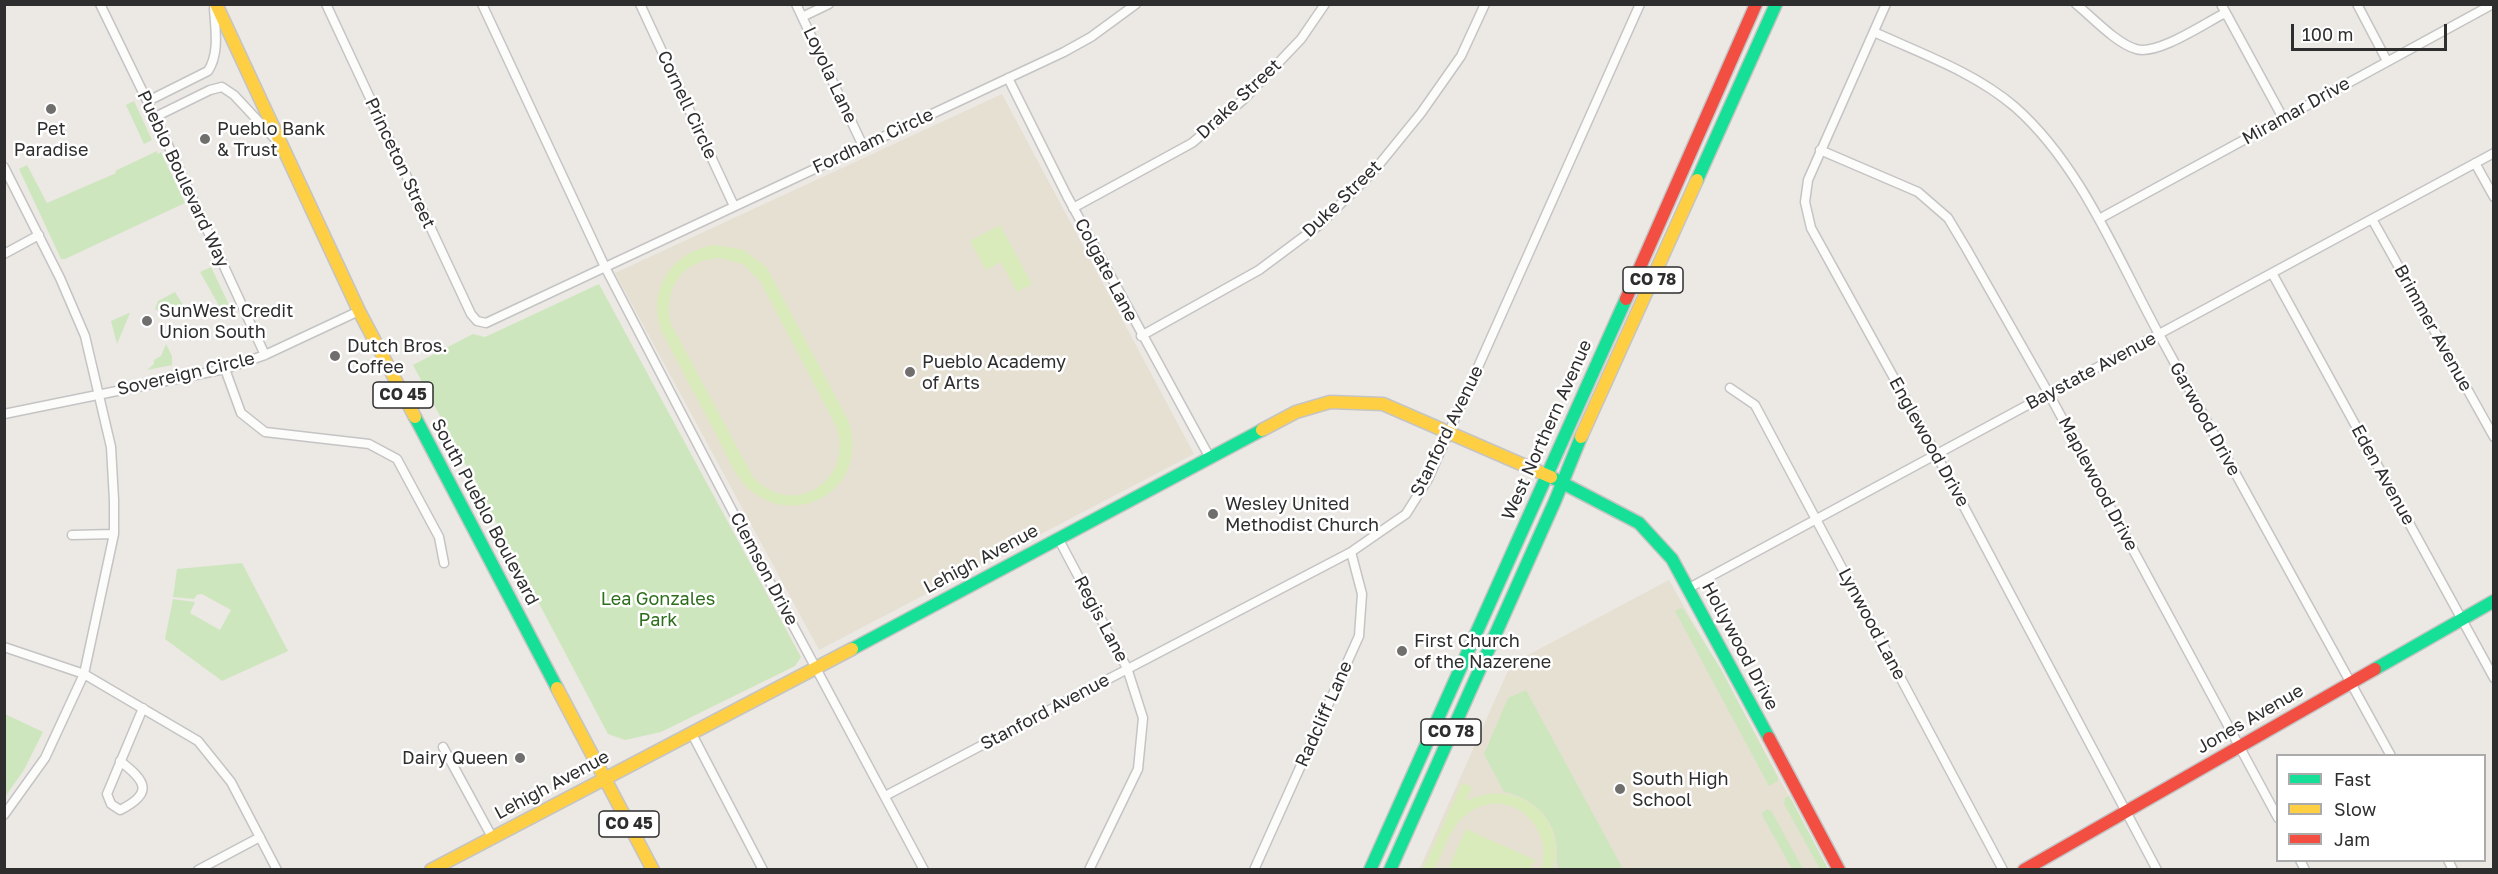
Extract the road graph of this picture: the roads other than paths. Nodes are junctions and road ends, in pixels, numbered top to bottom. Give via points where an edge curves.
1 (100, 4) edge
2 (215, 4) edge
3 (326, 4) edge
4 (482, 4) edge
5 (640, 4) edge
6 (796, 4) edge
7 (829, 4) edge
8 (1136, 4) edge
9 (1325, 4) edge
10 (1485, 4) edge
11 (1640, 4) edge
12 (1756, 4) edge
13 (1776, 4) edge
14 (1886, 4) edge
15 (2076, 4) edge
16 (2357, 4) edge
17 (2493, 4) edge
18 (2223, 9) edge
19 (802, 17) junction
20 (1874, 32) junction
21 (2387, 61) junction
22 (1008, 78) junction
23 (148, 101) junction
24 (156, 117) junction
25 (2283, 118) junction
26 (863, 146) junction
27 (283, 148) junction
28 (1820, 150) junction
29 (2493, 153) edge
30 (2475, 163) junction
31 (4, 167) edge
32 (2493, 197) edge
33 (734, 206) junction
34 (1073, 208) junction
35 (2099, 219) junction
36 (2372, 219) junction
37 (39, 235) junction
38 (4, 254) edge
39 (605, 267) junction
40 (2272, 273) junction
41 (359, 311) junction
42 (477, 321) joint
43 (2159, 335) junction
44 (1141, 336) junction
45 (265, 355) junction
46 (225, 369) junction
47 (1730, 388) dead end
48 (100, 394) junction
49 (2049, 394) junction
50 (4, 414) edge
51 (1448, 434) junction
52 (2493, 438) edge
53 (1936, 454) junction
54 (1210, 458) junction
55 (1548, 476) junction
56 (1563, 482) junction
57 (1816, 520) junction
58 (114, 534) junction
59 (72, 535) dead end
60 (1058, 538) junction
61 (1351, 552) junction
62 (444, 563) dead end
63 (1689, 588) junction
64 (2493, 601) edge
65 (2463, 618) junction
66 (4, 647) edge
67 (817, 667) junction
68 (1127, 668) junction
69 (84, 674) junction
70 (2493, 678) edge
71 (2350, 682) junction
72 (143, 708) junction
73 (692, 734) junction
74 (2240, 746) junction
75 (443, 747) dead end
76 (2390, 754) edge
77 (120, 761) junction
78 (605, 779) junction
79 (885, 796) junction
80 (2126, 811) junction
81 (4, 815) edge
82 (2276, 816) edge
83 (260, 837) junction
84 (492, 837) junction
85 (201, 869) edge
86 (277, 870) edge
87 (431, 870) edge
88 (653, 870) edge
89 (763, 870) edge
90 (924, 870) edge
91 (1089, 870) edge
92 (1254, 870) edge
93 (1370, 870) edge
94 (1390, 870) edge
95 (1839, 870) edge
96 (2003, 870) edge
97 (2024, 870) edge
98 (2157, 870) edge

1 - 23 street, Pueblo Boulevard Way
2 - 23 street via 213,64 208,71
2 - 27 main road, South Pueblo Boulevard / CO 45
3 - 42 street, Princeton Street
4 - 39 street
5 - 33 street, Cornell Circle
6 - 19 street, Loyola Lane
7 - 19 street
8 - 22 street, Fordham Circle via 1091,38
9 - 34 street, Drake Street via 1300,39 1244,99 1192,144
10 - 44 street, Duke Street via 1461,56 1421,113 1373,172 1318,226 1259,270
11 - 51 street, Stanford Avenue
12 - 55 main road, West Northern Avenue / CO 78
13 - 56 main road, West Northern Avenue / CO 78
14 - 20 street, Englewood Drive
15 - 18 street via 2137,50 2158,48
16 - 21 street
17 - 21 street, Miramar Drive
18 - 25 street
19 - 26 street, Loyola Lane
20 - 28 street, Englewood Drive
20 - 35 street, Garwood Drive via 1980,80 2015,107 2051,144
21 - 25 street, Miramar Drive
22 - 26 street, Fordham Circle
22 - 34 street, Colgate Lane
23 - 24 street, Pueblo Boulevard Way
24 - 27 street via 222,87
24 - 45 street, Pueblo Boulevard Way
25 - 35 street, Miramar Drive
26 - 33 street, Fordham Circle
27 - 41 main road, South Pueblo Boulevard / CO 45
28 - 49 street, Maplewood Drive via 1918,192 1948,218
28 - 53 street, Englewood Drive via 1808,180 1805,202 1811,228
29 - 30 street, Baystate Avenue
30 - 32 street
30 - 36 street, Baystate Avenue
31 - 37 street
33 - 39 street, Fordham Circle
34 - 44 street, Colgate Lane
35 - 43 street, Garwood Drive
36 - 40 street, Baystate Avenue
36 - 52 street, Brimmer Avenue
37 - 38 street
37 - 48 street via 85,336
39 - 42 street, Fordham Circle via 495,320
39 - 67 street, Clemson Drive
40 - 43 street, Baystate Avenue
40 - 65 street, Eden Avenue
41 - 45 street, Sovereign Circle
41 - 78 main road, South Pueblo Boulevard / CO 45
43 - 49 street, Baystate Avenue
43 - 71 street, Garwood Drive
44 - 54 street, Colgate Lane
45 - 46 street, Sovereign Circle
46 - 48 street, Sovereign Circle
46 - 62 street via 241,413 265,432 369,444 397,459 439,537
47 - 57 street, Lynwood Lane via 1755,405
48 - 50 street, Sovereign Circle
48 - 58 street via 111,447
49 - 53 street, Baystate Avenue
49 - 74 street, Maplewood Drive
51 - 54 main road, Lehigh Avenue via 1383,404 1330,402 1296,412
51 - 55 main road, Lehigh Avenue
51 - 61 street, Stanford Avenue via 1428,479 1406,514
53 - 57 street, Baystate Avenue
53 - 80 street, Englewood Drive
54 - 60 main road, Lehigh Avenue
55 - 56 main road, Lehigh Avenue
55 - 93 main road, West Northern Avenue / CO 78
56 - 63 main road, Hollywood Drive via 1639,523 1672,559
56 - 94 main road, West Northern Avenue / CO 78
57 - 63 street, Baystate Avenue
57 - 96 street, Lynwood Lane
58 - 59 street
58 - 69 street
60 - 67 main road, Lehigh Avenue
60 - 68 street, Regis Lane
61 - 68 street, Stanford Avenue
61 - 92 street, Radcliff Lane via 1362,594 1359,636
63 - 95 main road, Hollywood Drive
64 - 65 main road, Jones Avenue
65 - 70 street, Eden Avenue
65 - 71 main road, Jones Avenue
66 - 69 street
67 - 73 main road, Lehigh Avenue
67 - 79 street, Clemson Drive
68 - 79 street, Stanford Avenue
68 - 91 street, Regis Lane via 1143,718 1138,769
69 - 72 street
69 - 81 street via 45,758
71 - 74 main road, Jones Avenue
71 - 76 street, Garwood Drive
72 - 77 street
72 - 83 street via 198,741 231,782
73 - 78 main road, Lehigh Avenue
73 - 89 street
74 - 80 main road, Jones Avenue
74 - 82 street, Maplewood Drive
75 - 84 street
77 - 77 street via 107,794 111,804 120,810 142,795 143,784
78 - 84 main road, Lehigh Avenue
78 - 88 main road, South Pueblo Boulevard / CO 45
79 - 90 street, Clemson Drive
80 - 97 main road, Jones Avenue
80 - 98 street, Englewood Drive
83 - 85 street
83 - 86 street
84 - 87 main road, Lehigh Avenue

